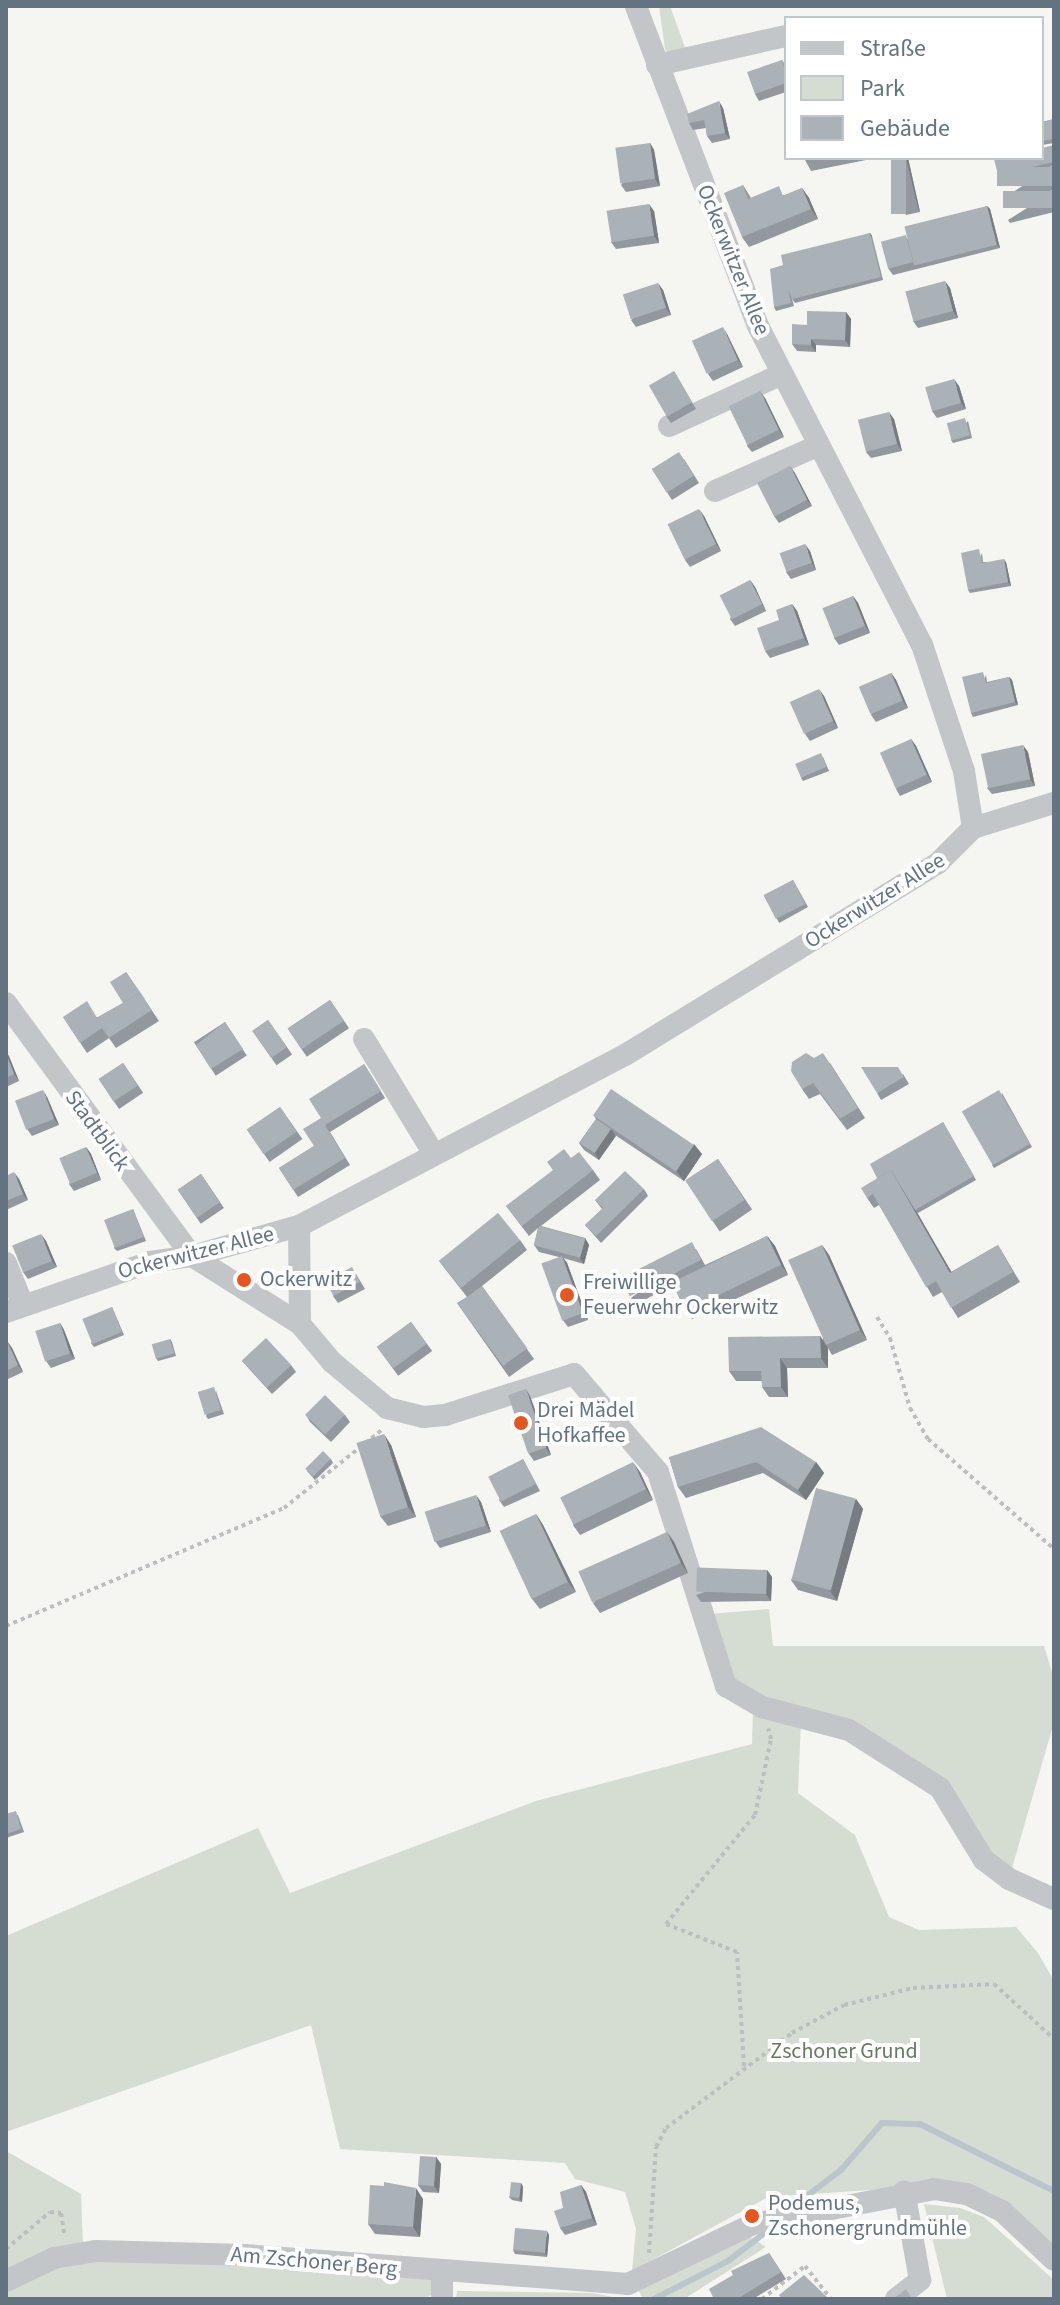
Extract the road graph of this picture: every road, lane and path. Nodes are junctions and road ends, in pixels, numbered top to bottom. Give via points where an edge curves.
1 (636, 6) edge
2 (784, 36) edge
3 (657, 65) junction
4 (780, 375) junction
5 (669, 426) edge
6 (817, 446) junction
7 (715, 491) dead end
8 (1054, 803) edge
9 (973, 828) junction
10 (10, 1017) edge
11 (364, 1039) dead end
12 (434, 1154) junction
13 (299, 1226) junction
14 (192, 1256) junction
15 (6, 1263) edge
16 (15, 1309) edge
17 (877, 1317) dead end
18 (300, 1324) junction
19 (406, 1415) junction
20 (1054, 1549) edge
21 (6, 1626) edge
22 (762, 1707) junction
23 (1054, 1899) edge
24 (1054, 2039) edge
25 (744, 2067) junction
26 (904, 2191) junction
27 (6, 2249) edge
28 (648, 2249) dead end
29 (69, 2255) junction
30 (1054, 2260) edge
31 (442, 2273) junction
32 (6, 2281) edge
33 (630, 2291) edge
34 (442, 2299) edge
35 (762, 2299) edge
36 (831, 2299) edge
37 (896, 2299) edge

1 - 3 street, Ockerwitzer Allee
2 - 3 street
3 - 4 street, Ockerwitzer Allee
4 - 5 street
4 - 6 street, Ockerwitzer Allee
6 - 7 street
6 - 9 street, Ockerwitzer Allee via 922,645 964,771
8 - 9 street
9 - 12 street, Ockerwitzer Allee via 938,863 625,1055
10 - 14 street, Stadtblick
11 - 12 street
12 - 13 street, Ockerwitzer Allee
13 - 14 street, Ockerwitzer Allee
13 - 18 street
14 - 16 street, Ockerwitzer Allee via 150,1262
14 - 18 street
15 - 16 street
17 - 20 path via 890,1338 910,1408 928,1439
18 - 19 street via 368,1394
19 - 21 path via 369,1438 284,1508
19 - 22 street via 445,1415 574,1374 658,1472 726,1686
22 - 23 street via 849,1730 940,1788 984,1860 1009,1879
22 - 25 path via 771,1739 755,1815 666,1924 737,1952
24 - 25 path via 994,1984 913,1988 844,2005
25 - 28 path via 666,2128 656,2147
26 - 30 street via 967,2194 1002,2211
26 - 33 street via 763,2221 717,2237
26 - 37 street via 920,2280
27 - 29 path via 50,2212 61,2213
29 - 31 street, Am Zschoner Berg via 244,2255
29 - 32 street, Am Zschoner Berg
31 - 33 street, Am Zschoner Berg
31 - 34 street
35 - 36 path via 805,2266

